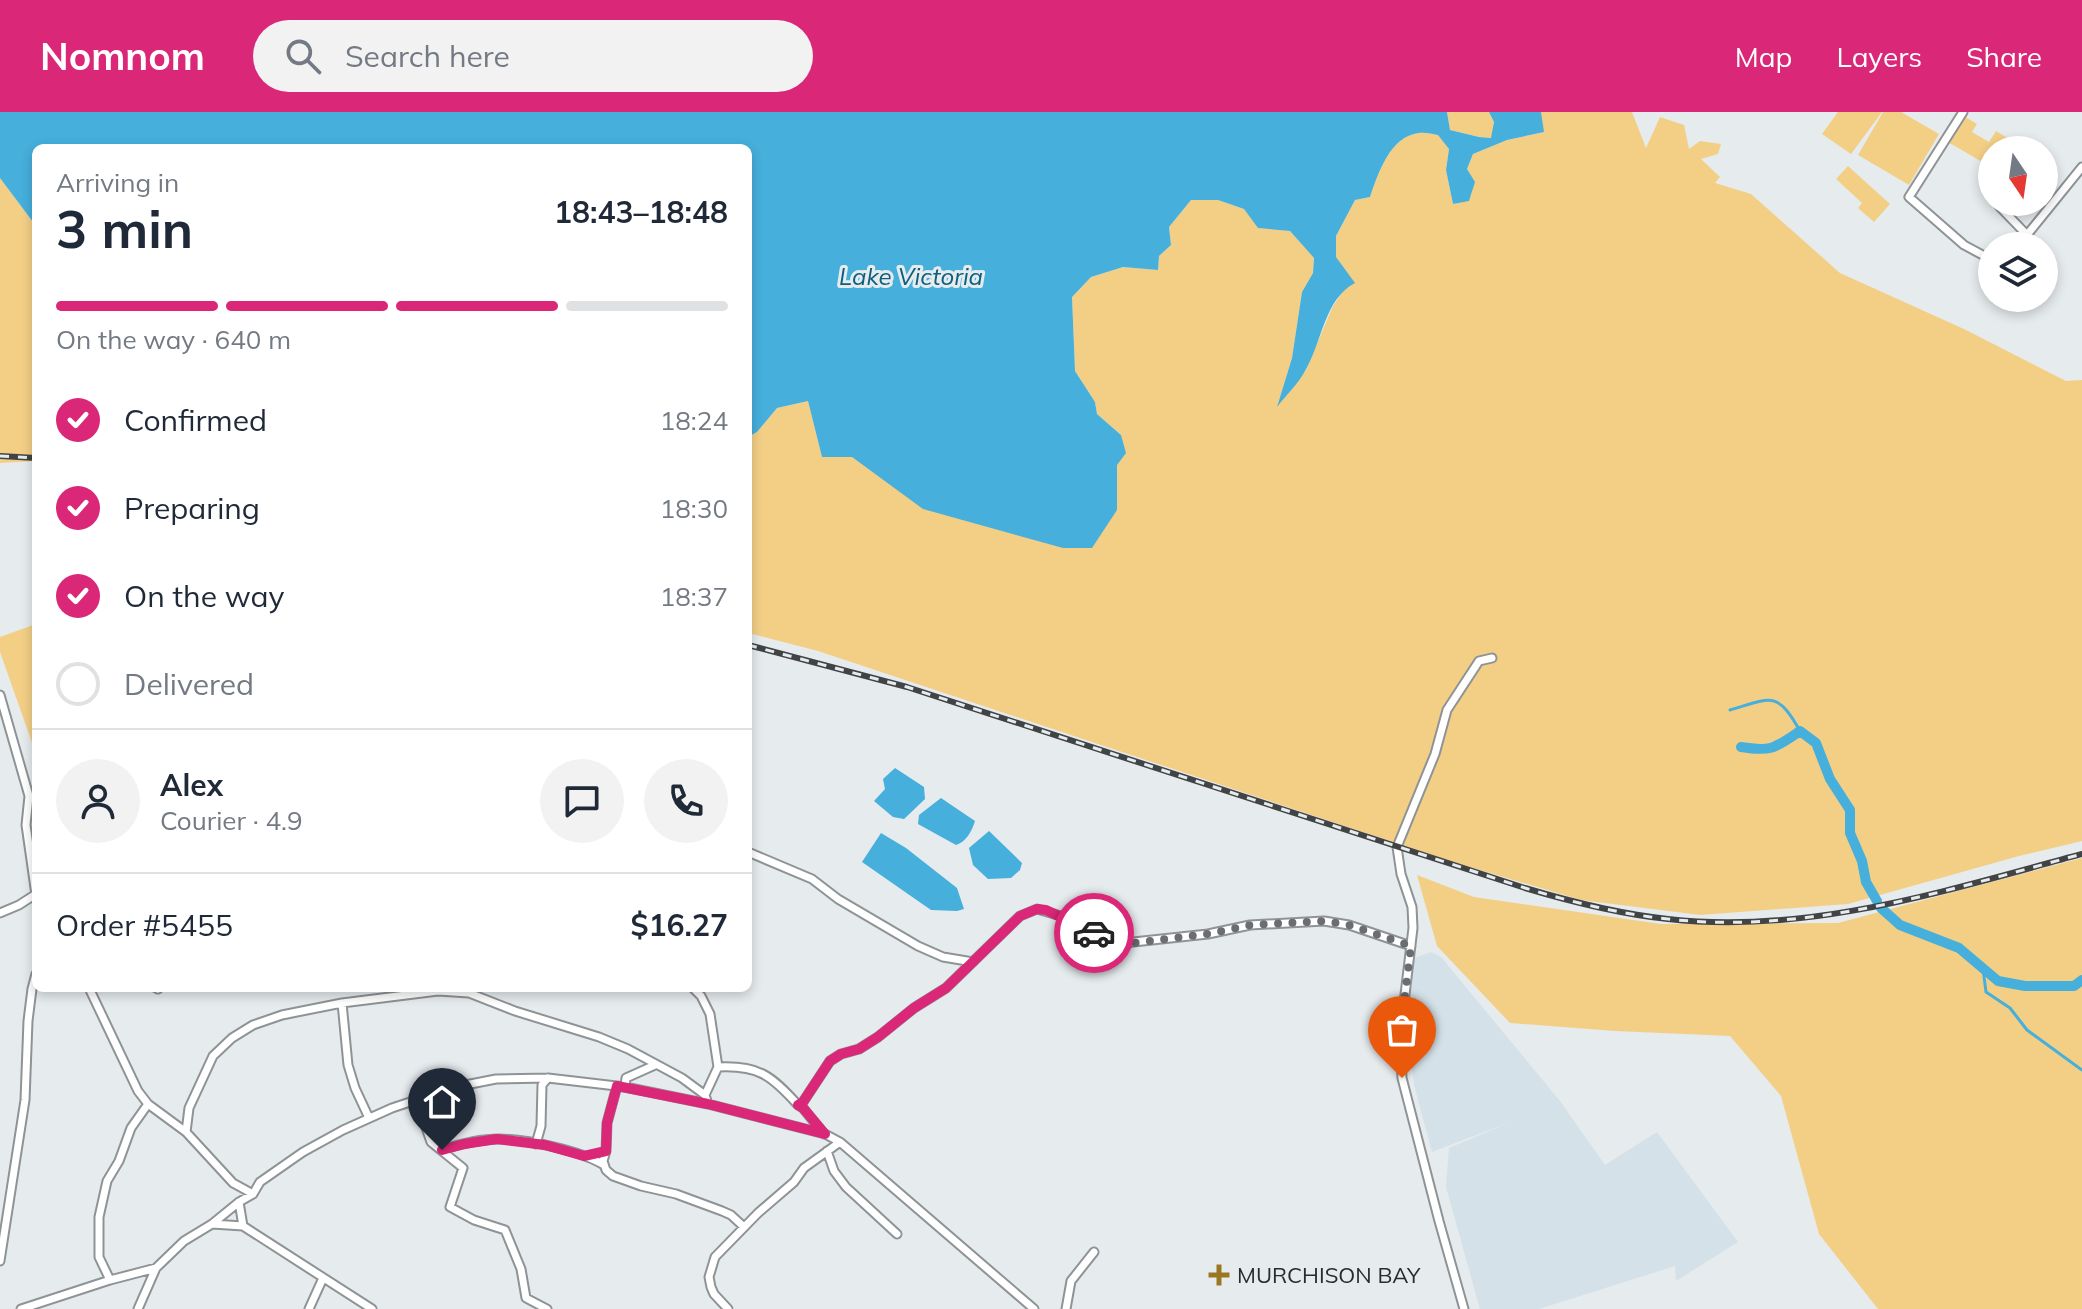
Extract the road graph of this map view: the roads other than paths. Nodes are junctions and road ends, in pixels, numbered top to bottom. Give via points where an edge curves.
1 (1963, 112) edge
2 (2082, 167) edge
3 (2009, 216) edge
4 (2024, 232) edge
5 (2029, 232) edge
6 (1978, 252) edge
7 (1492, 658) dead end
8 (0, 695) edge
9 (752, 854) edge
10 (32, 867) edge
11 (32, 897) edge
12 (0, 913) edge
13 (1411, 946) junction
14 (973, 962) junction
15 (32, 989) edge
16 (91, 992) edge
17 (430, 992) edge
18 (454, 992) edge
19 (697, 992) edge
20 (342, 1003) junction
21 (655, 1065) junction
22 (718, 1067) junction
23 (548, 1078) junction
24 (621, 1086) junction
25 (420, 1098) junction
26 (707, 1100) junction
27 (148, 1104) junction
28 (798, 1105) junction
29 (369, 1118) junction
30 (186, 1132) junction
31 (825, 1134) junction
32 (840, 1142) junction
33 (536, 1144) junction
34 (442, 1150) junction
35 (606, 1151) junction
36 (827, 1151) junction
37 (584, 1156) junction
38 (604, 1165) junction
39 (253, 1194) junction
40 (239, 1202) junction
41 (212, 1224) junction
42 (243, 1226) junction
43 (744, 1227) junction
44 (897, 1234) dead end
45 (1094, 1252) dead end
46 (0, 1261) edge
47 (156, 1268) junction
48 (323, 1278) junction
49 (110, 1280) junction
50 (21, 1309) edge
51 (138, 1309) edge
52 (309, 1309) edge
53 (372, 1309) edge
54 (547, 1309) edge
55 (728, 1309) edge
56 (1034, 1309) edge
57 (1066, 1309) edge
58 (1464, 1309) edge

1 - 6 street via 1909,197
2 - 5 street
3 - 4 street
7 - 13 street via 1479,661 1447,710 1397,847 1412,907
8 - 10 street via 29,796 26,825
9 - 14 street via 812,879 918,946
11 - 12 street
13 - 14 street via 1324,921 1250,925 1124,943 1037,909 1020,916
13 - 58 street via 1400,1036 1402,1078
14 - 28 street via 878,1037 830,1061
15 - 46 street via 25,1100
16 - 27 street
17 - 20 street
18 - 21 street via 599,1037
19 - 22 street via 710,1014
20 - 29 street via 348,1065
20 - 30 street via 282,1015 232,1038 213,1056 189,1108
21 - 24 street via 626,1078
21 - 26 street via 682,1078
22 - 26 street
22 - 28 street via 740,1066 766,1075
23 - 24 street
23 - 25 street via 496,1079
23 - 33 street via 542,1085
24 - 26 street
24 - 35 street via 607,1123
25 - 29 street
25 - 34 street via 431,1142
26 - 31 street
27 - 30 street
27 - 49 street via 107,1181 99,1217 99,1257
28 - 31 street
29 - 39 street via 303,1152 260,1182
30 - 39 street via 233,1183
31 - 32 street
32 - 36 street
32 - 56 street
33 - 34 street via 497,1139
33 - 37 street
34 - 54 street via 463,1168 450,1207 505,1230 526,1298
35 - 37 street
35 - 38 street
36 - 43 street
36 - 44 street via 846,1187
37 - 38 street
38 - 43 street via 613,1176 722,1211
39 - 40 street
40 - 41 street
40 - 42 street
41 - 42 street
41 - 47 street
42 - 48 street
43 - 55 street via 715,1257 709,1277 714,1294
45 - 57 street via 1071,1281
47 - 49 street
47 - 51 street
48 - 52 street
48 - 53 street
49 - 50 street

